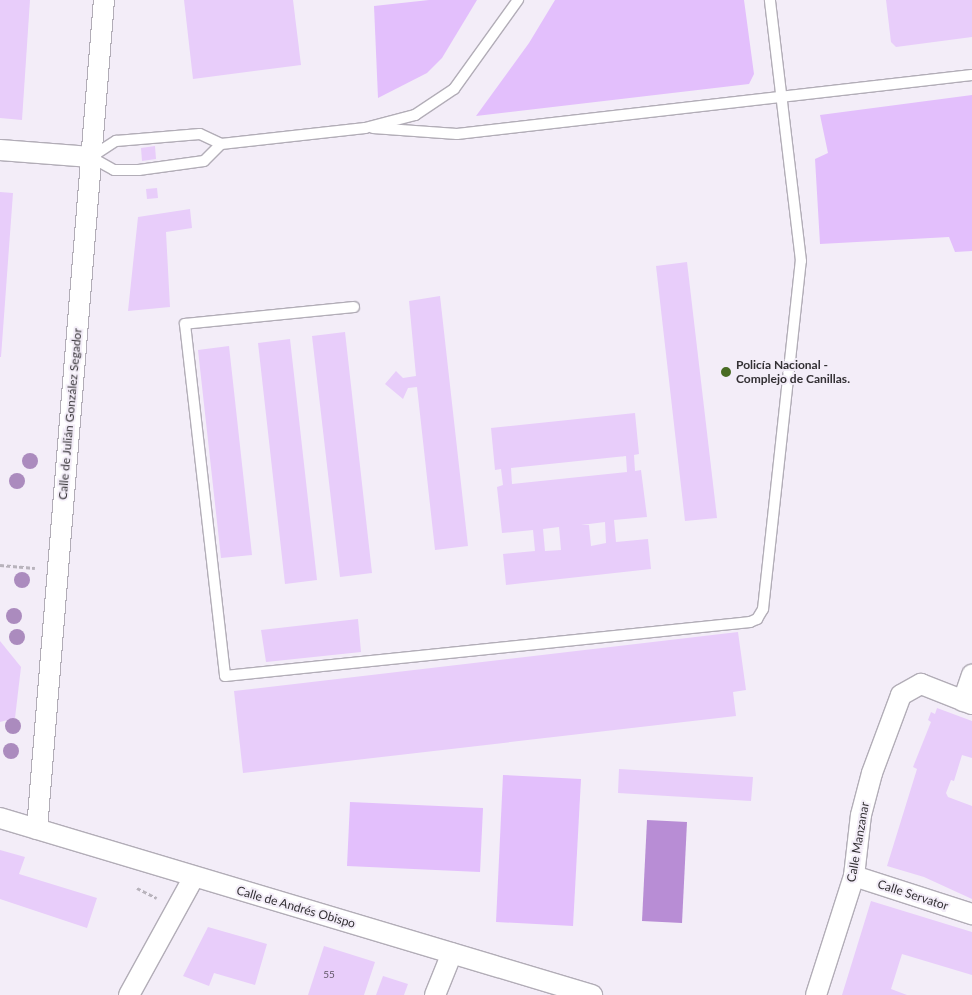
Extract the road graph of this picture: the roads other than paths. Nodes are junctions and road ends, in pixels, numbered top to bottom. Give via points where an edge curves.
1 (104, 0) edge
2 (518, 0) edge
3 (770, 0) edge
4 (972, 75) edge
5 (782, 96) junction
6 (365, 128) junction
7 (221, 144) junction
8 (0, 150) edge
9 (91, 157) junction
10 (354, 306) dead end
11 (972, 674) edge
12 (968, 702) edge
13 (0, 818) edge
14 (37, 829) junction
15 (854, 876) junction
16 (194, 877) junction
17 (972, 914) edge
18 (452, 953) junction
19 (130, 995) edge
20 (435, 995) edge
21 (592, 995) edge
22 (816, 995) edge

1 - 9 street, Calle de Julián González Segador
2 - 6 lane via 454,89 415,114
3 - 5 lane
4 - 5 lane
5 - 6 lane via 457,134
5 - 10 lane via 802,261 763,609 750,622 225,676 185,324
6 - 7 lane
7 - 9 lane via 200,134 136,139 116,141
7 - 9 lane via 204,162 139,170 114,170
8 - 9 street
9 - 14 street, Calle de Julián González Segador
11 - 12 street, Calle Manzanar
12 - 15 street, Calle Manzanar via 921,684 902,695 872,773 861,815
13 - 14 street, Calle de Andrés Obispo
14 - 16 street, Calle de Andrés Obispo
15 - 17 street, Calle Servator
15 - 22 street, Calle Manzanar
16 - 18 street, Calle de Andrés Obispo
16 - 19 street
18 - 20 street
18 - 21 street, Calle de Andrés Obispo

